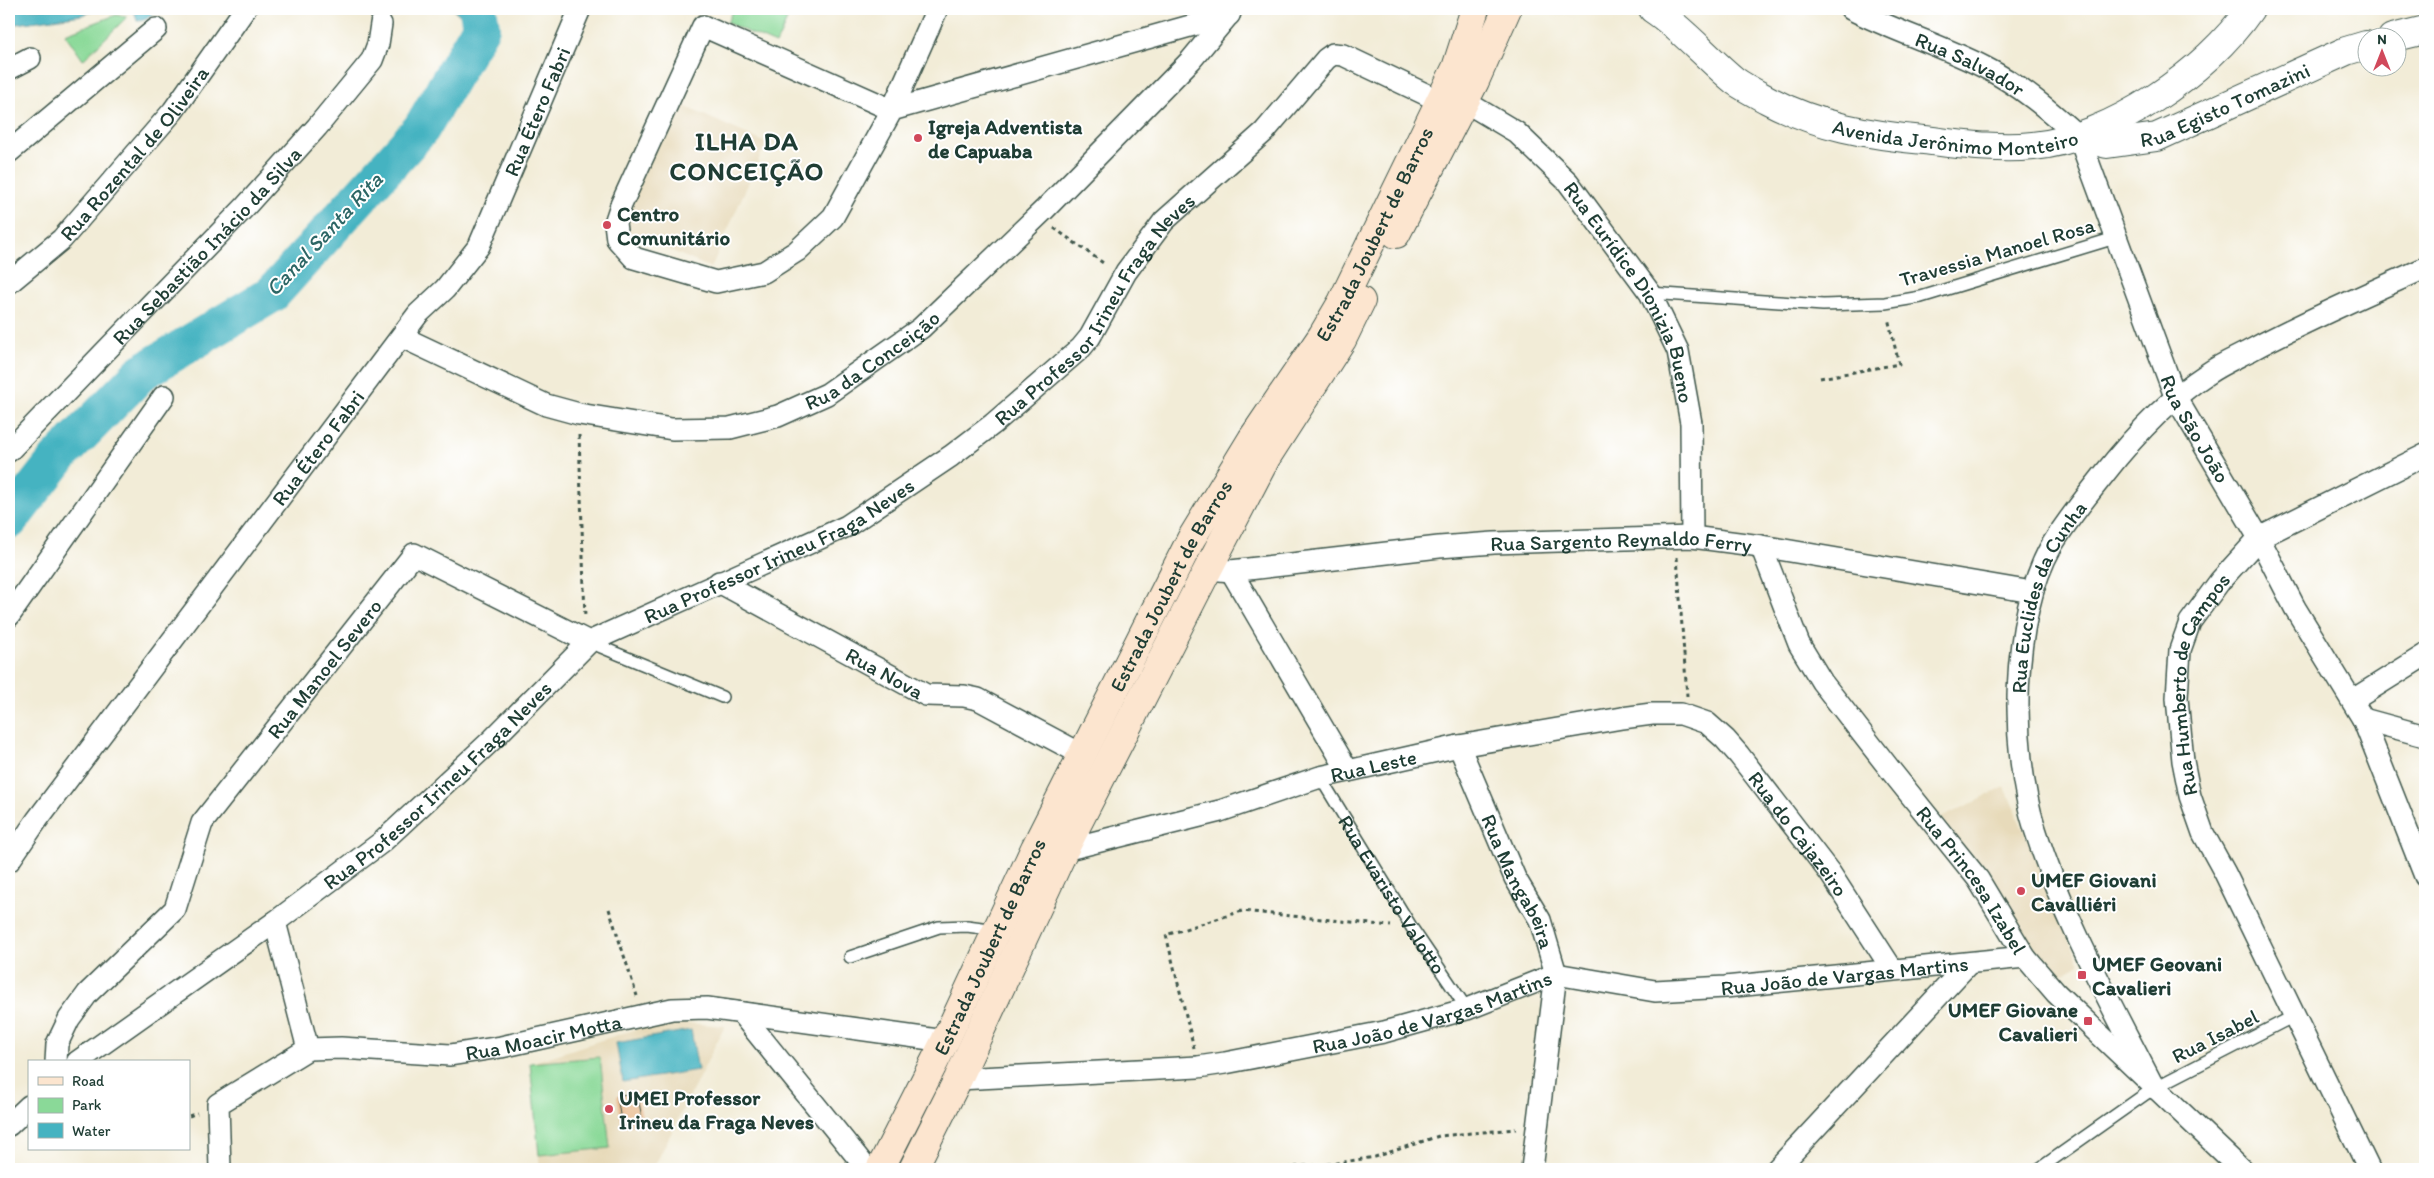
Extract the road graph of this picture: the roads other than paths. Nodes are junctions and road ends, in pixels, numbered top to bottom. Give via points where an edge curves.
1 (245, 9) edge
2 (580, 9) edge
3 (937, 9) edge
4 (1475, 9) edge
5 (1507, 9) edge
6 (1653, 9) edge
7 (2250, 9) edge
8 (1862, 11) edge
9 (1231, 12) edge
10 (381, 24) dead end
11 (156, 29) dead end
12 (2425, 30) edge
13 (2406, 35) edge
14 (2356, 48) edge
15 (30, 58) dead end
16 (9, 69) edge
17 (1452, 101) junction
18 (892, 110) junction
19 (2079, 137) junction
20 (9, 152) edge
21 (2115, 238) junction
22 (2425, 268) edge
23 (9, 282) edge
24 (1650, 293) junction
25 (402, 337) junction
26 (164, 396) dead end
27 (2175, 396) junction
28 (9, 451) edge
29 (2425, 455) edge
30 (1683, 537) junction
31 (2260, 538) junction
32 (1761, 546) junction
33 (1219, 570) junction
34 (719, 582) junction
35 (2032, 592) junction
36 (9, 616) edge
37 (588, 641) junction
38 (2425, 655) edge
39 (722, 698) dead end
40 (2353, 700) junction
41 (1688, 716) joint
42 (2363, 719) junction
43 (2425, 736) edge
44 (1459, 746) junction
45 (1083, 755) junction
46 (1348, 771) junction
47 (1320, 777) junction
48 (1064, 850) junction
49 (9, 861) edge
50 (2425, 876) edge
51 (275, 922) junction
52 (997, 930) junction
53 (850, 957) dead end
54 (2025, 957) junction
55 (1968, 964) junction
56 (1892, 969) junction
57 (1556, 974) junction
58 (1467, 1009) junction
59 (741, 1012) junction
60 (2294, 1016) junction
61 (945, 1041) junction
62 (308, 1049) junction
63 (56, 1060) edge
64 (80, 1060) edge
65 (958, 1079) junction
66 (2154, 1088) junction
67 (28, 1107) edge
68 (9, 1125) edge
69 (220, 1169) edge
70 (867, 1169) edge
71 (880, 1169) edge
72 (913, 1169) edge
73 (1532, 1169) edge
74 (1777, 1169) edge
75 (2039, 1169) edge
76 (2240, 1169) edge
77 (2369, 1169) edge

1 - 23 street, Rua Rozental de Oliveira via 174,111 62,239
2 - 25 street, Rua Étero Fabri via 479,246 445,289 418,314
3 - 18 street
4 - 17 main road, Estrada Joubert de Barros via 1456,68
5 - 17 main road, Estrada Joubert de Barros
6 - 19 street, Avenida Jerônimo Monteiro via 1737,82 1804,117 1841,128 1916,140 1989,146 2033,146
7 - 19 street, Avenida Jerônimo Monteiro via 2236,29 2176,82 2114,122
8 - 19 street, Rua Salvador via 1985,67 2019,87
9 - 18 street
9 - 25 street, Rua da Conceição via 1191,60 922,328 827,394 778,416 730,428 672,429 579,414 546,405
10 - 28 street, Rua Sebastião Inácio da Silva via 372,60 317,127 245,207
11 - 20 street
12 - 13 street
14 - 19 street, Rua Egisto Tomazini via 2156,137 2107,144
15 - 16 street
17 - 24 street, Rua Eurídice Dionizia Bueno via 1516,132 1568,182
17 - 33 main road, Estrada Joubert de Barros via 1342,340 1266,458
17 - 34 street, Rua Professor Irineu Fraga Neves via 1333,54 1264,132 1164,221 1123,277 1081,348 993,424 847,526
17 - 45 main road, Estrada Joubert de Barros via 1322,336 1252,439 1192,539
18 - 18 street via 833,217 797,251 764,272 716,282 634,258 617,239 615,223 621,205 703,26
19 - 21 street, Rua São João
21 - 24 lane, Travessia Manoel Rosa via 1922,297 1884,303 1823,306
21 - 27 street, Rua São João
22 - 27 street, Rua Euclides da Cunha via 2299,324 2208,373
24 - 30 street, Rua Eurídice Dionizia Bueno via 1678,351 1691,423
25 - 49 street, Rua Étero Fabri
26 - 36 street
27 - 31 street, Rua São João
27 - 35 street, Rua Euclides da Cunha via 2120,454 2077,509 2051,546
29 - 31 street, Rua Humberto de Campos
30 - 32 street, Rua Sargento Reynaldo Ferry
30 - 33 street, Rua Sargento Reynaldo Ferry via 1448,546
31 - 40 street, Rua São João via 2296,608
31 - 60 street, Rua Humberto de Campos via 2220,581 2190,622 2180,650 2178,698 2183,761 2190,796 2203,833
32 - 35 street, Rua Sargento Reynaldo Ferry
32 - 54 street, Rua Princesa Izabel via 1799,644 1822,682 1978,879
33 - 46 street
33 - 48 main road, Estrada Joubert de Barros
34 - 37 street, Rua Professor Irineu Fraga Neves
34 - 45 street, Rua Nova via 926,695 978,699
35 - 66 street, Rua Euclides da Cunha via 2018,684 2018,728 2024,782 2035,828 2088,960
37 - 39 lane, Rua Manoel Severo
37 - 51 street, Rua Professor Irineu Fraga Neves via 493,739 382,842
37 - 63 street, Rua Manoel Severo via 414,554 202,823 175,909 88,994 68,1019 57,1044
38 - 40 street
40 - 42 street, Rua São João
41 - 44 street, Rua Leste via 1652,714
41 - 56 street, Rua do Cajazeiro via 1707,724 1739,755 1830,872
42 - 43 street
42 - 50 street, Rua São João
44 - 46 street, Rua Leste
44 - 57 street, Rua Mangabeira via 1515,878 1540,920
45 - 52 main road, Estrada Joubert de Barros
46 - 47 street, Rua Leste
47 - 48 street, Rua Leste via 1220,811
47 - 58 lane, Rua Evaristo Valotto via 1412,928
48 - 65 main road, Estrada Joubert de Barros
51 - 62 street
51 - 64 street, Rua Professor Irineu Fraga Neves
52 - 53 lane via 939,927
52 - 61 main road, Estrada Joubert de Barros
54 - 55 street, Rua João de Vargas Martins
54 - 66 street, Rua Princesa Izabel via 2056,993
55 - 56 street, Rua João de Vargas Martins
55 - 74 street
56 - 57 street, Rua João de Vargas Martins via 1655,991
57 - 58 street, Rua João de Vargas Martins
57 - 73 street, Rua Mangabeira
58 - 65 street, Rua João de Vargas Martins via 1384,1032 1198,1067
59 - 61 street, Rua Moacir Motta
59 - 62 street, Rua Moacir Motta via 672,1009 450,1055
59 - 70 street
60 - 66 lane, Rua Isabel
60 - 77 street, Rua Humberto de Campos
61 - 71 main road, Estrada Joubert de Barros
62 - 69 street, Rua Moacir Motta via 218,1104
65 - 72 main road, Estrada Joubert de Barros
66 - 75 lane, Rua Isabel
66 - 76 street, Rua Princesa Izabel
67 - 68 street

